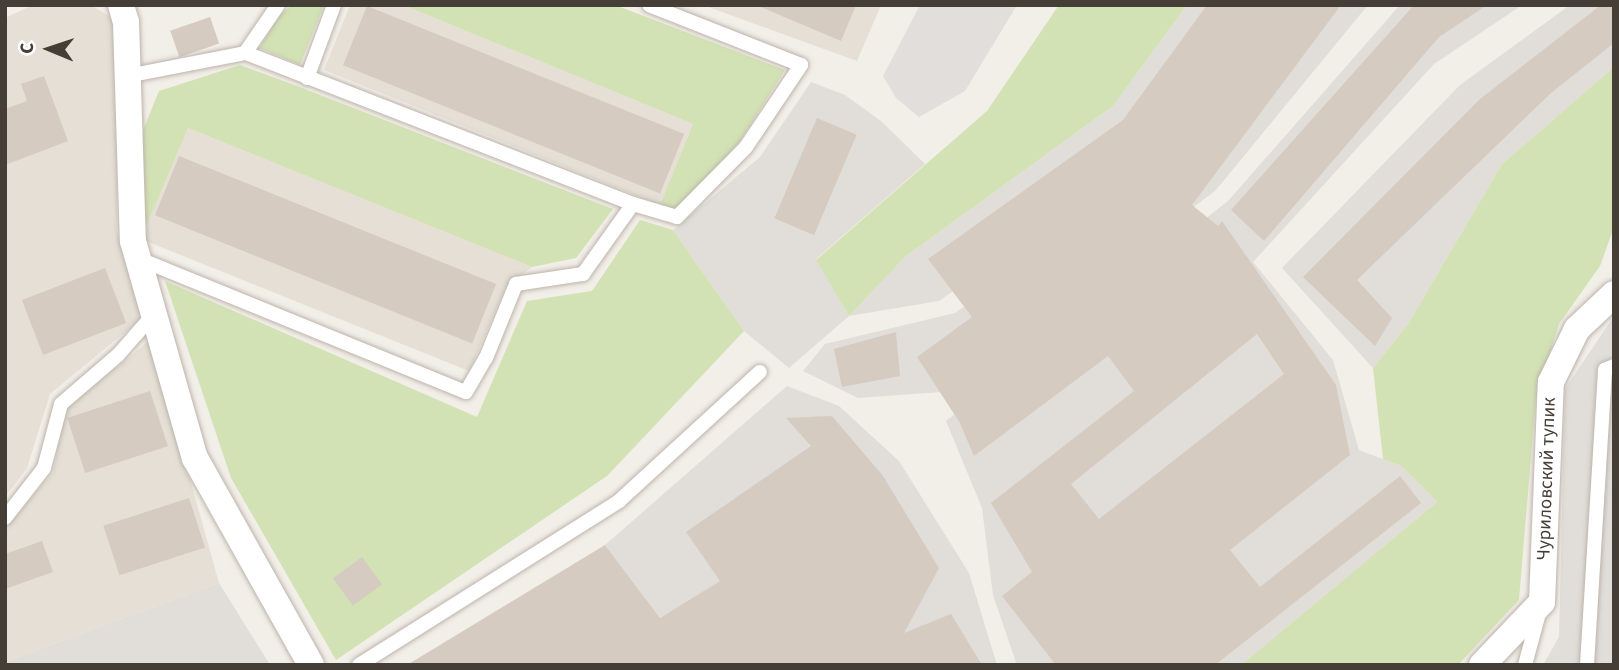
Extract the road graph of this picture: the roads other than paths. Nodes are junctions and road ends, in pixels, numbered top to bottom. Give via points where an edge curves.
1 (121, 5) edge
2 (278, 5) edge
3 (334, 5) edge
4 (649, 5) edge
5 (245, 53) junction
6 (127, 76) junction
7 (307, 78) junction
8 (633, 204) junction
9 (138, 258) junction
10 (1614, 294) edge
11 (153, 314) junction
12 (1614, 366) edge
13 (760, 372) dead end
14 (5, 518) edge
15 (1542, 602) junction
16 (311, 665) edge
17 (359, 665) edge
18 (1482, 665) edge
19 (1525, 665) edge
20 (1587, 665) edge

1 - 6 street
2 - 5 lane
3 - 7 lane
4 - 8 lane via 801,65 746,147 677,217
5 - 6 lane
5 - 7 lane
6 - 9 street via 133,242
7 - 8 lane
8 - 9 lane via 583,274 516,284 486,358 466,392
9 - 11 street
10 - 15 street, Чуриловский тупик via 1577,329 1551,382
11 - 14 lane via 118,355 61,404 44,468
11 - 16 street via 195,458
12 - 20 lane via 1605,370
13 - 17 lane via 619,501
15 - 18 street
15 - 19 lane

